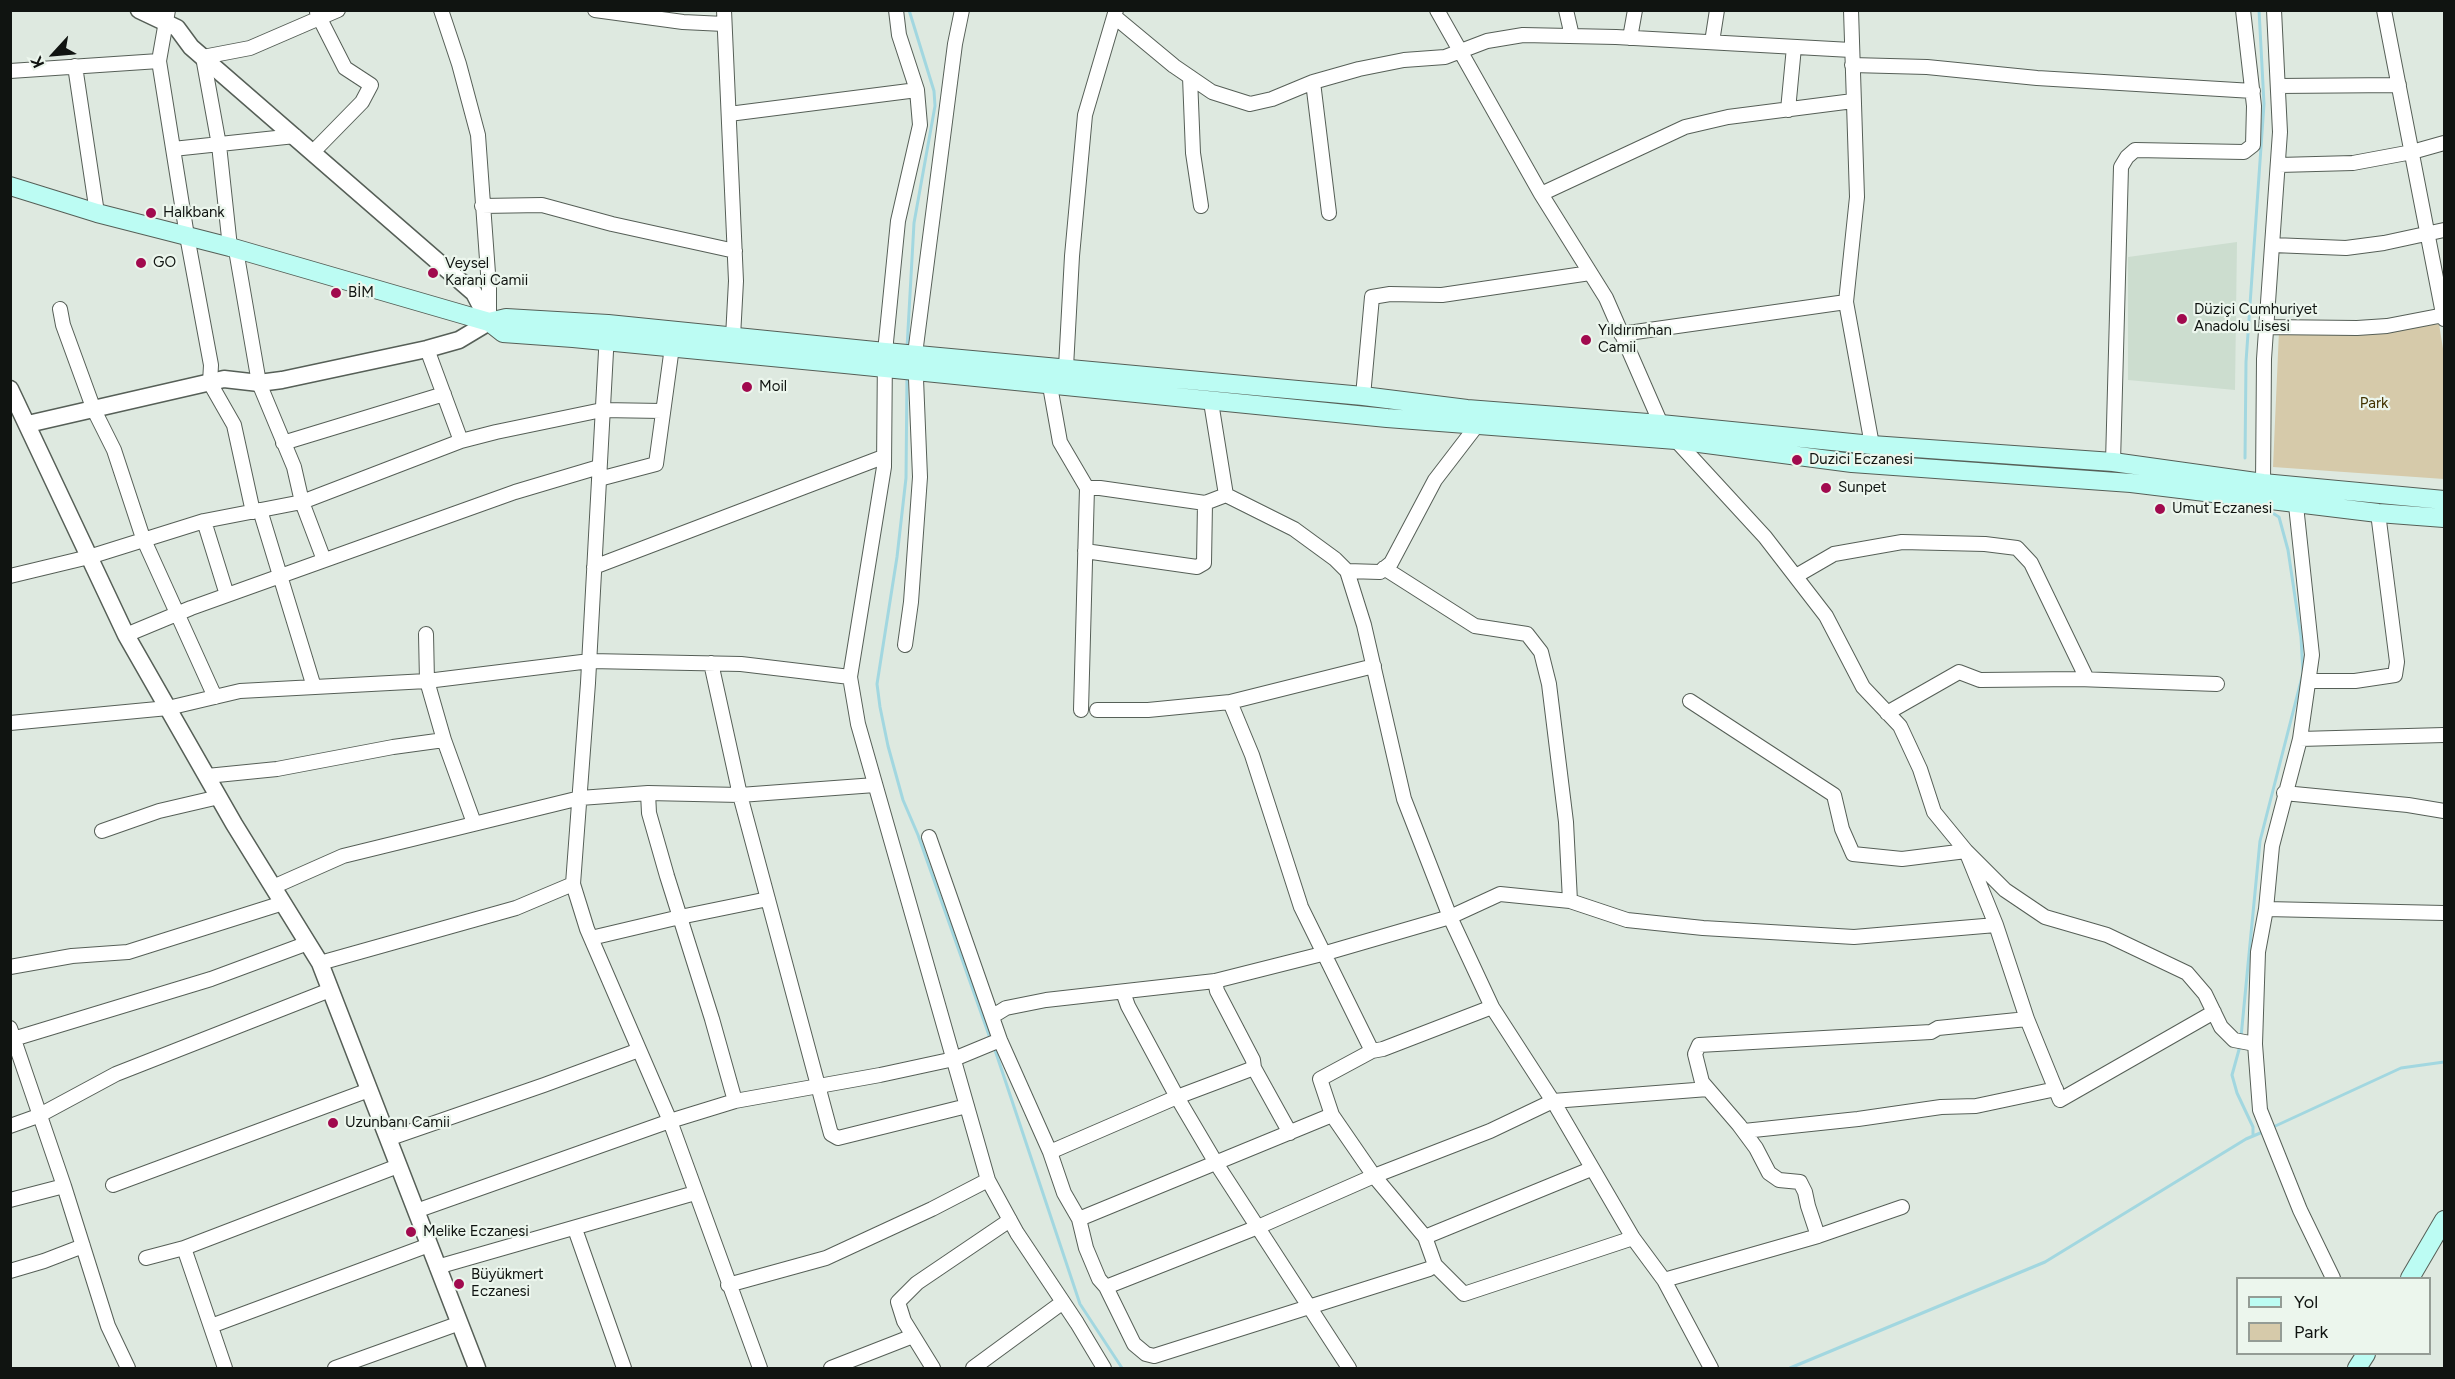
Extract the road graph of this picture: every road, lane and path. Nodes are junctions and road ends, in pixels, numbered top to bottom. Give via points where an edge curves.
1 (139, 10) edge
2 (338, 10) edge
3 (441, 10) edge
4 (595, 10) edge
5 (896, 10) edge
6 (962, 10) edge
7 (1437, 10) edge
8 (1566, 10) edge
9 (1635, 10) edge
10 (1717, 10) edge
11 (1851, 10) edge
12 (2243, 10) edge
13 (2274, 10) edge
14 (2384, 10) edge
15 (1116, 14) edge
16 (318, 15) edge
17 (166, 16) edge
18 (724, 17) edge
19 (1572, 36) junction
20 (1630, 38) junction
21 (1712, 42) junction
22 (1794, 47) junction
23 (1460, 50) junction
24 (1851, 50) junction
25 (203, 57) junction
26 (159, 60) junction
27 (75, 66) junction
28 (1852, 66) junction
29 (10, 71) edge
30 (1190, 77) junction
31 (1313, 82) junction
32 (2278, 86) junction
33 (2399, 86) junction
34 (917, 90) junction
35 (2253, 91) junction
36 (1853, 101) junction
37 (1788, 110) junction
38 (729, 114) junction
39 (295, 136) junction
40 (2445, 143) edge
41 (219, 145) junction
42 (173, 148) junction
43 (313, 152) junction
44 (2412, 152) junction
45 (2279, 165) junction
46 (10, 186) edge
47 (1541, 195) junction
48 (482, 206) junction
49 (1201, 206) dead end
50 (97, 213) junction
51 (1329, 213) dead end
52 (2445, 230) edge
53 (2429, 234) junction
54 (187, 236) junction
55 (2273, 245) junction
56 (233, 249) junction
57 (735, 251) junction
58 (1590, 273) junction
59 (1846, 302) junction
60 (60, 309) dead end
61 (2444, 317) edge
62 (489, 322) junction
63 (2266, 327) junction
64 (607, 332) junction
65 (1621, 334) junction
66 (733, 337) junction
67 (672, 347) junction
68 (427, 349) junction
69 (902, 362) junction
70 (1066, 367) junction
71 (210, 383) junction
72 (259, 383) junction
73 (1050, 386) junction
74 (10, 389) edge
75 (444, 394) junction
76 (1363, 396) junction
77 (1211, 402) junction
78 (14, 405) edge
79 (94, 410) junction
80 (602, 410) junction
81 (662, 411) junction
82 (28, 424) junction
83 (1478, 424) junction
84 (1661, 424) junction
85 (1676, 440) junction
86 (461, 441) junction
87 (283, 443) junction
88 (1872, 445) junction
89 (883, 457) junction
90 (2113, 462) junction
91 (599, 473) junction
92 (2263, 483) junction
93 (1087, 488) junction
94 (1226, 495) junction
95 (2294, 495) junction
96 (2445, 500) edge
97 (302, 502) junction
98 (1205, 503) junction
99 (257, 511) junction
100 (2378, 513) junction
101 (2445, 518) edge
102 (204, 521) junction
103 (143, 538) junction
104 (1084, 551) junction
105 (89, 557) junction
106 (324, 560) junction
107 (594, 567) junction
108 (1384, 568) junction
109 (1347, 571) junction
110 (10, 576) edge
111 (280, 576) junction
112 (1796, 576) junction
113 (227, 595) junction
114 (178, 613) junction
115 (426, 634) dead end
116 (126, 635) junction
117 (905, 645) dead end
118 (590, 661) junction
119 (711, 663) junction
120 (1374, 666) junction
121 (850, 677) junction
122 (2087, 679) junction
123 (427, 681) junction
124 (2309, 681) junction
125 (2217, 684) dead end
126 (314, 687) junction
127 (215, 697) junction
128 (1690, 701) dead end
129 (1230, 702) junction
130 (168, 708) junction
131 (1081, 710) dead end
132 (1097, 710) dead end
133 (1887, 713) junction
134 (10, 723) edge
135 (2445, 735) edge
136 (2300, 739) junction
137 (444, 740) junction
138 (207, 776) junction
139 (875, 785) junction
140 (648, 793) junction
141 (2284, 793) junction
142 (740, 795) junction
143 (219, 797) junction
144 (580, 798) junction
145 (2445, 810) edge
146 (474, 823) junction
147 (102, 831) dead end
148 (929, 837) dead end
149 (1966, 851) junction
150 (573, 884) junction
151 (273, 887) junction
152 (768, 900) junction
153 (1570, 901) junction
154 (283, 903) junction
155 (2266, 909) junction
156 (2445, 913) edge
157 (680, 917) junction
158 (1450, 917) junction
159 (1996, 925) junction
160 (591, 938) junction
161 (308, 943) junction
162 (1326, 953) junction
163 (320, 963) junction
164 (10, 967) edge
165 (1215, 981) junction
166 (330, 990) junction
167 (1124, 992) junction
168 (1492, 1007) junction
169 (2214, 1012) junction
170 (993, 1016) junction
171 (2027, 1019) junction
172 (12, 1036) edge
173 (994, 1042) junction
174 (2245, 1042) junction
175 (639, 1050) junction
176 (1372, 1051) junction
177 (954, 1059) junction
178 (1254, 1068) junction
179 (817, 1086) junction
180 (1708, 1089) junction
181 (2056, 1089) junction
182 (369, 1090) junction
183 (1178, 1097) junction
184 (735, 1101) junction
185 (1553, 1101) junction
186 (967, 1106) junction
187 (1332, 1115) junction
188 (38, 1116) junction
189 (670, 1121) junction
190 (10, 1126) edge
191 (1744, 1131) junction
192 (1290, 1132) junction
193 (388, 1139) junction
194 (1050, 1152) junction
195 (1216, 1163) junction
196 (398, 1166) junction
197 (1591, 1169) junction
198 (1374, 1176) junction
199 (988, 1180) junction
200 (64, 1185) junction
201 (113, 1185) dead end
202 (695, 1193) junction
203 (10, 1200) edge
204 (1902, 1207) dead end
205 (416, 1212) junction
206 (1079, 1219) junction
207 (1010, 1220) junction
208 (2445, 1220) edge
209 (1258, 1227) junction
210 (575, 1229) junction
211 (1818, 1236) junction
212 (1425, 1237) junction
213 (1633, 1238) junction
214 (429, 1245) junction
215 (83, 1246) junction
216 (184, 1248) junction
217 (146, 1258) dead end
218 (1436, 1265) junction
219 (438, 1267) junction
220 (10, 1271) edge
221 (2334, 1277) edge
222 (2411, 1277) edge
223 (1664, 1280) junction
224 (728, 1285) junction
225 (1106, 1287) junction
226 (1063, 1302) junction
227 (1309, 1307) junction
228 (459, 1323) junction
229 (211, 1326) junction
230 (913, 1336) junction
231 (128, 1368) edge
232 (225, 1368) edge
233 (335, 1368) edge
234 (477, 1368) edge
235 (624, 1368) edge
236 (760, 1368) edge
237 (831, 1368) edge
238 (933, 1368) edge
239 (973, 1368) edge
240 (1104, 1368) edge
241 (1349, 1368) edge
242 (1711, 1368) edge

1 - 17 street
2 - 16 street
3 - 48 street via 478,135
4 - 18 street via 682,22
5 - 34 street via 899,35
6 - 69 street
7 - 23 street
8 - 19 street
9 - 20 street
10 - 21 street
11 - 24 street
12 - 35 street
13 - 32 street
14 - 33 street
15 - 30 street
15 - 70 street via 1086,115
16 - 25 street via 250,48
16 - 43 street via 345,68 371,85 362,102
17 - 25 street
17 - 26 street
18 - 38 street
19 - 20 street
19 - 23 street via 1522,35
20 - 21 street
21 - 22 street
22 - 24 street
22 - 37 street
23 - 31 street via 1445,57 1404,60
23 - 47 street
24 - 28 street
25 - 39 street
25 - 41 street
26 - 27 street
26 - 42 street
27 - 29 street
27 - 50 street
28 - 35 street via 1927,67
28 - 36 street
30 - 31 street via 1212,92 1250,104
30 - 49 street via 1193,153
31 - 51 street
32 - 33 street
32 - 45 street
33 - 44 street
34 - 38 street
34 - 69 street via 920,125 898,221
35 - 90 street via 2253,145 2244,152 2135,150 2121,167
36 - 37 street
36 - 59 street via 1857,197
37 - 47 street via 1685,127
38 - 57 street
39 - 41 street
39 - 43 street
40 - 44 street
41 - 42 street
41 - 56 street
42 - 54 street
43 - 62 street via 474,293
44 - 45 street via 2353,163
44 - 53 street
45 - 55 street
46 - 50 main road
47 - 58 street
48 - 57 street via 542,205
48 - 62 street
50 - 54 main road
52 - 53 street
53 - 55 street via 2346,248
53 - 61 street
54 - 56 main road
54 - 71 street via 212,365
55 - 63 street
56 - 62 main road
56 - 72 street
57 - 66 street
58 - 65 street
58 - 76 street via 1442,295 1372,297
59 - 65 street
59 - 88 street
60 - 79 street
61 - 63 street via 2357,328
62 - 64 main road via 503,333
62 - 68 street via 459,340
63 - 92 street
64 - 66 main road
64 - 67 main road
64 - 80 street
65 - 84 street
66 - 69 main road
67 - 69 main road
67 - 81 street
68 - 72 street
68 - 75 street
69 - 70 main road
69 - 73 main road
69 - 89 street
69 - 117 street via 920,477
70 - 76 main road
71 - 72 street
71 - 79 street
71 - 99 street via 234,425
72 - 87 street
73 - 77 main road
73 - 93 street via 1060,442
74 - 78 street
75 - 86 street
75 - 87 street
76 - 84 main road via 1467,409
77 - 83 main road
77 - 94 street
78 - 82 street
79 - 82 street
79 - 103 street via 114,450
80 - 81 street
80 - 86 street
80 - 91 street
81 - 91 street via 657,464
82 - 105 street
83 - 85 main road
83 - 108 street via 1435,480 1391,563
84 - 85 street
84 - 88 main road
85 - 95 main road via 1852,463
85 - 112 street
86 - 97 street
87 - 97 street via 294,467
88 - 90 main road
89 - 107 street
89 - 121 street
90 - 92 main road
91 - 106 street via 515,492
91 - 107 street
92 - 95 main road
93 - 98 street
93 - 104 street
94 - 98 street
94 - 109 street via 1294,529
95 - 96 main road
95 - 100 main road
95 - 124 street via 2312,655
97 - 99 street
97 - 106 street
98 - 104 street via 1204,563 1197,567
99 - 102 street
99 - 111 street
100 - 101 main road
100 - 124 street via 2397,662 2395,675 2355,681
102 - 103 street
102 - 113 street
103 - 105 street
103 - 114 street
104 - 131 street
105 - 110 street
105 - 116 street
106 - 111 street
107 - 118 street
108 - 109 street via 1380,572
108 - 153 street via 1475,626 1527,634 1540,652 1549,684 1566,822
109 - 120 street
111 - 113 street
111 - 126 street
112 - 122 street via 1834,554 1902,542 2017,548 2031,563
112 - 133 street via 1826,616 1863,687
113 - 114 street
114 - 116 street
114 - 127 street
115 - 123 street
116 - 130 street
118 - 119 street
118 - 123 street
118 - 144 street
119 - 121 street
119 - 142 street
120 - 129 street
120 - 158 street via 1404,799
121 - 139 street
122 - 125 street
122 - 133 street via 1980,680 1959,672
123 - 126 street
123 - 137 street
124 - 136 street
126 - 127 street via 240,691
127 - 130 street
128 - 149 street via 1834,795 1853,854 1902,859
129 - 132 street via 1148,710
129 - 162 street via 1252,756 1301,906
130 - 134 street
130 - 138 street
133 - 149 street via 1900,726 1934,812
135 - 136 street
136 - 141 street
137 - 138 street via 277,769
137 - 146 street
138 - 143 street
139 - 142 street
139 - 177 street
140 - 142 street
140 - 144 street
140 - 157 street via 649,813
141 - 145 street
141 - 155 street via 2272,846
142 - 152 street
143 - 147 street via 159,811
143 - 151 street
144 - 146 street
144 - 150 street
146 - 151 street via 343,856
148 - 170 street
149 - 159 street
149 - 169 street via 2005,890 2045,917 2107,935 2187,973
150 - 160 street
150 - 163 street via 516,908
151 - 154 street
152 - 157 street
152 - 179 street
153 - 158 street via 1500,894
153 - 159 street via 1627,920 1842,936
154 - 161 street
154 - 164 street via 128,952 72,956
155 - 156 street
155 - 174 street
157 - 160 street
157 - 184 street
158 - 162 street
158 - 168 street
159 - 171 street
160 - 175 street
161 - 163 street
161 - 172 street via 211,979
162 - 165 street
162 - 176 street
163 - 166 street
165 - 167 street
165 - 178 street
166 - 182 street
166 - 188 street via 116,1074
167 - 170 street via 1046,1000 1006,1008
167 - 183 street
168 - 176 street
168 - 185 street
169 - 174 street via 2221,1027
169 - 181 street via 2060,1100
170 - 173 street
171 - 180 street via 1930,1032 1699,1045 1695,1054 1702,1082
171 - 181 street
172 - 188 street
173 - 177 street
173 - 194 street
174 - 221 street via 2260,1110 2300,1210
175 - 189 street
175 - 193 street
176 - 187 street via 1320,1079
177 - 179 street
177 - 186 street
178 - 183 street
178 - 192 street
179 - 184 street
179 - 186 street via 831,1134 838,1138
180 - 185 street
180 - 191 street
181 - 191 street via 1976,1106
182 - 193 street
182 - 201 street
183 - 194 street
183 - 195 street
184 - 189 street
185 - 197 street
185 - 198 street via 1490,1131
186 - 199 street
187 - 192 street
187 - 198 street
188 - 190 street
188 - 200 street
189 - 202 street
189 - 205 street
191 - 211 street via 1769,1173 1779,1180 1800,1182
192 - 195 street
193 - 196 street
194 - 206 street via 1064,1193
195 - 206 street
195 - 209 street
196 - 205 street
196 - 216 street
197 - 212 street
197 - 213 street
198 - 209 street
198 - 212 street
199 - 207 street
199 - 224 street via 826,1258
200 - 203 street
200 - 215 street
202 - 210 street
202 - 224 street
204 - 211 street
205 - 214 street
206 - 225 street via 1086,1248
207 - 226 street
207 - 230 street via 917,1283 898,1302
208 - 222 main road
209 - 225 street
209 - 227 street
210 - 219 street
210 - 235 street
211 - 223 street
212 - 218 street
213 - 218 street via 1464,1294
213 - 223 street
214 - 219 street
214 - 229 street
215 - 220 street
215 - 231 street via 108,1326
216 - 217 street
216 - 229 street
218 - 227 street
219 - 228 street
223 - 242 street
224 - 236 street
225 - 227 street via 1134,1344 1154,1356
226 - 239 street
226 - 240 street
227 - 241 street
228 - 233 street
228 - 234 street
229 - 232 street
230 - 237 street
230 - 238 street

